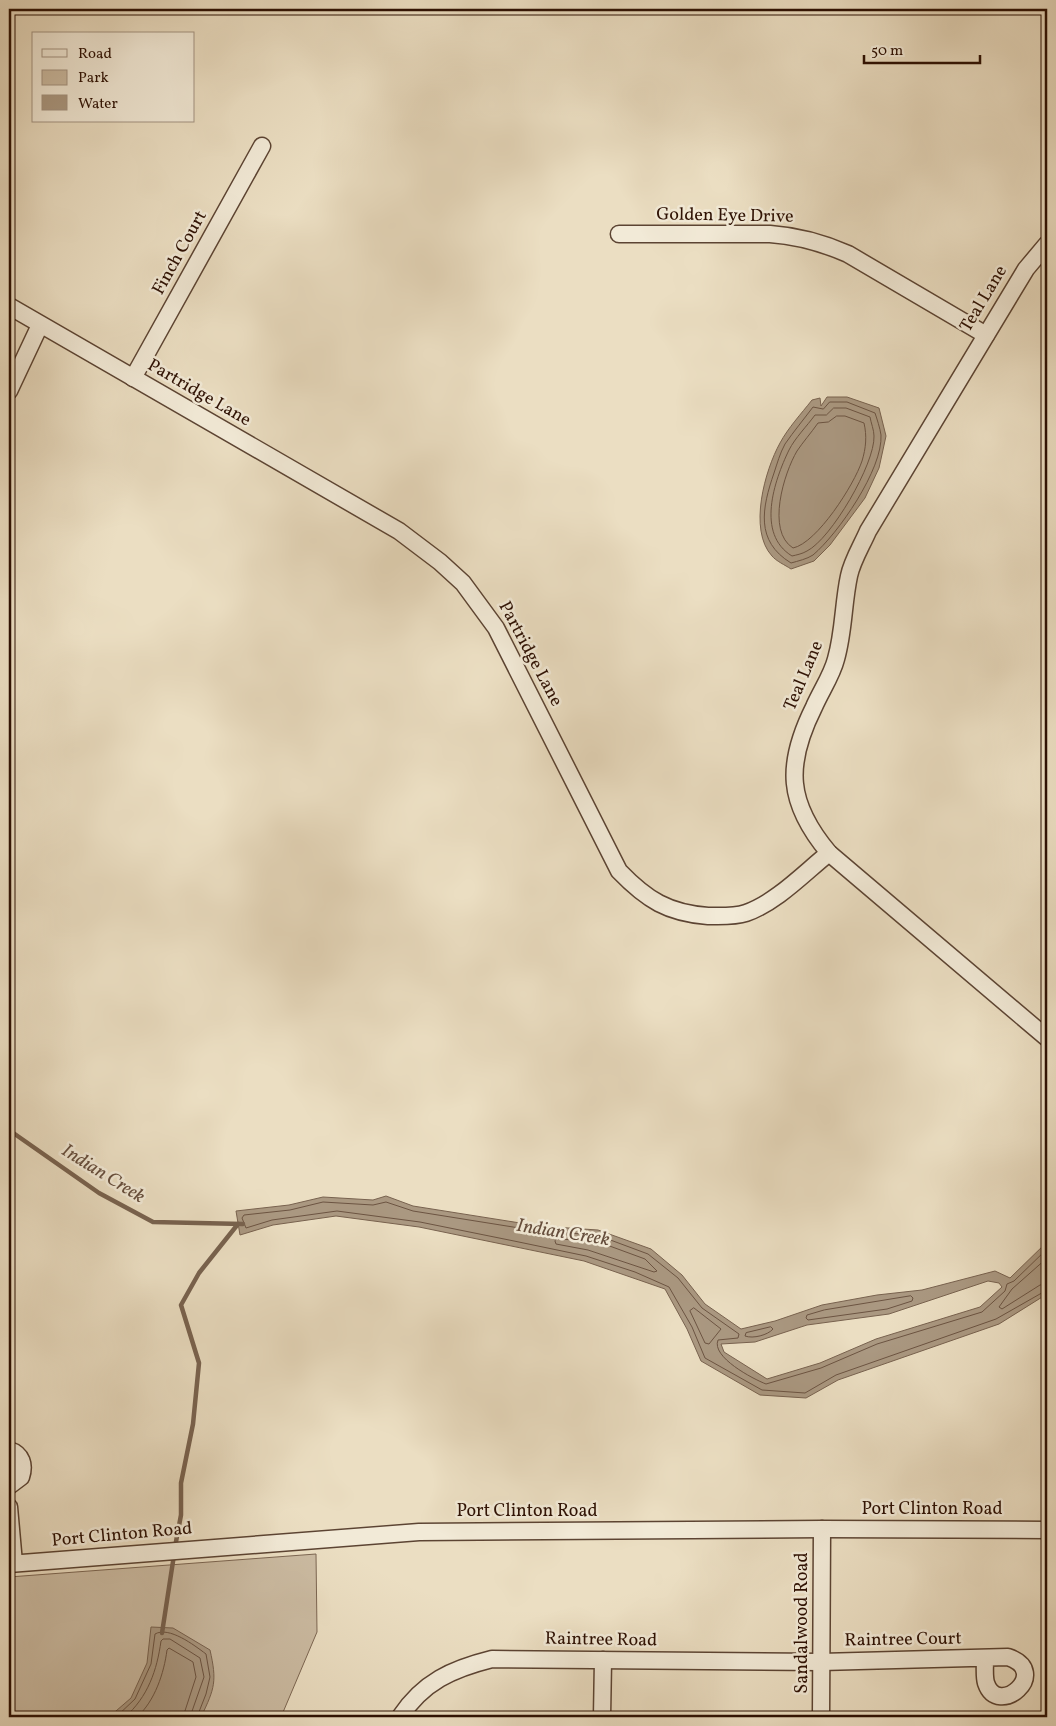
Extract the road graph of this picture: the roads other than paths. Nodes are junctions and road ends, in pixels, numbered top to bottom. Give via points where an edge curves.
1 (262, 146) dead end
2 (619, 234) dead end
3 (1047, 244) edge
4 (9, 306) edge
5 (40, 325) junction
6 (986, 335) junction
7 (133, 378) junction
8 (9, 391) edge
9 (829, 852) junction
10 (1047, 1038) edge
11 (9, 1450) edge
12 (9, 1486) edge
13 (9, 1507) edge
14 (822, 1529) junction
15 (1047, 1530) edge
16 (12, 1564) edge
17 (984, 1659) dead end
18 (603, 1660) junction
19 (821, 1662) junction
20 (400, 1717) edge
21 (602, 1717) edge
22 (821, 1717) edge

1 - 7 street, Finch Court
2 - 6 street, Golden Eye Drive via 770,234 826,244
3 - 6 street, Teal Lane via 1026,269
4 - 5 street, Partridge Lane
5 - 7 street, Partridge Lane
5 - 8 street
6 - 9 street, Teal Lane via 868,531 849,575 836,662 796,747 794,772 801,811 813,834
7 - 9 street, Partridge Lane via 399,532 463,583 496,628 619,871 650,899 684,914 726,917 746,913 777,896
9 - 10 street, Teal Lane
11 - 12 street via 18,1455 23,1465 21,1477
13 - 16 street
14 - 15 street, Port Clinton Road
14 - 16 street, Port Clinton Road via 419,1532
14 - 19 street, Sandalwood Road
17 - 19 street, Raintree Court
18 - 19 street, Raintree Road
18 - 20 street, Raintree Road via 492,1659 464,1666 436,1680 412,1700
18 - 21 street
19 - 22 street, Sandalwood Road

